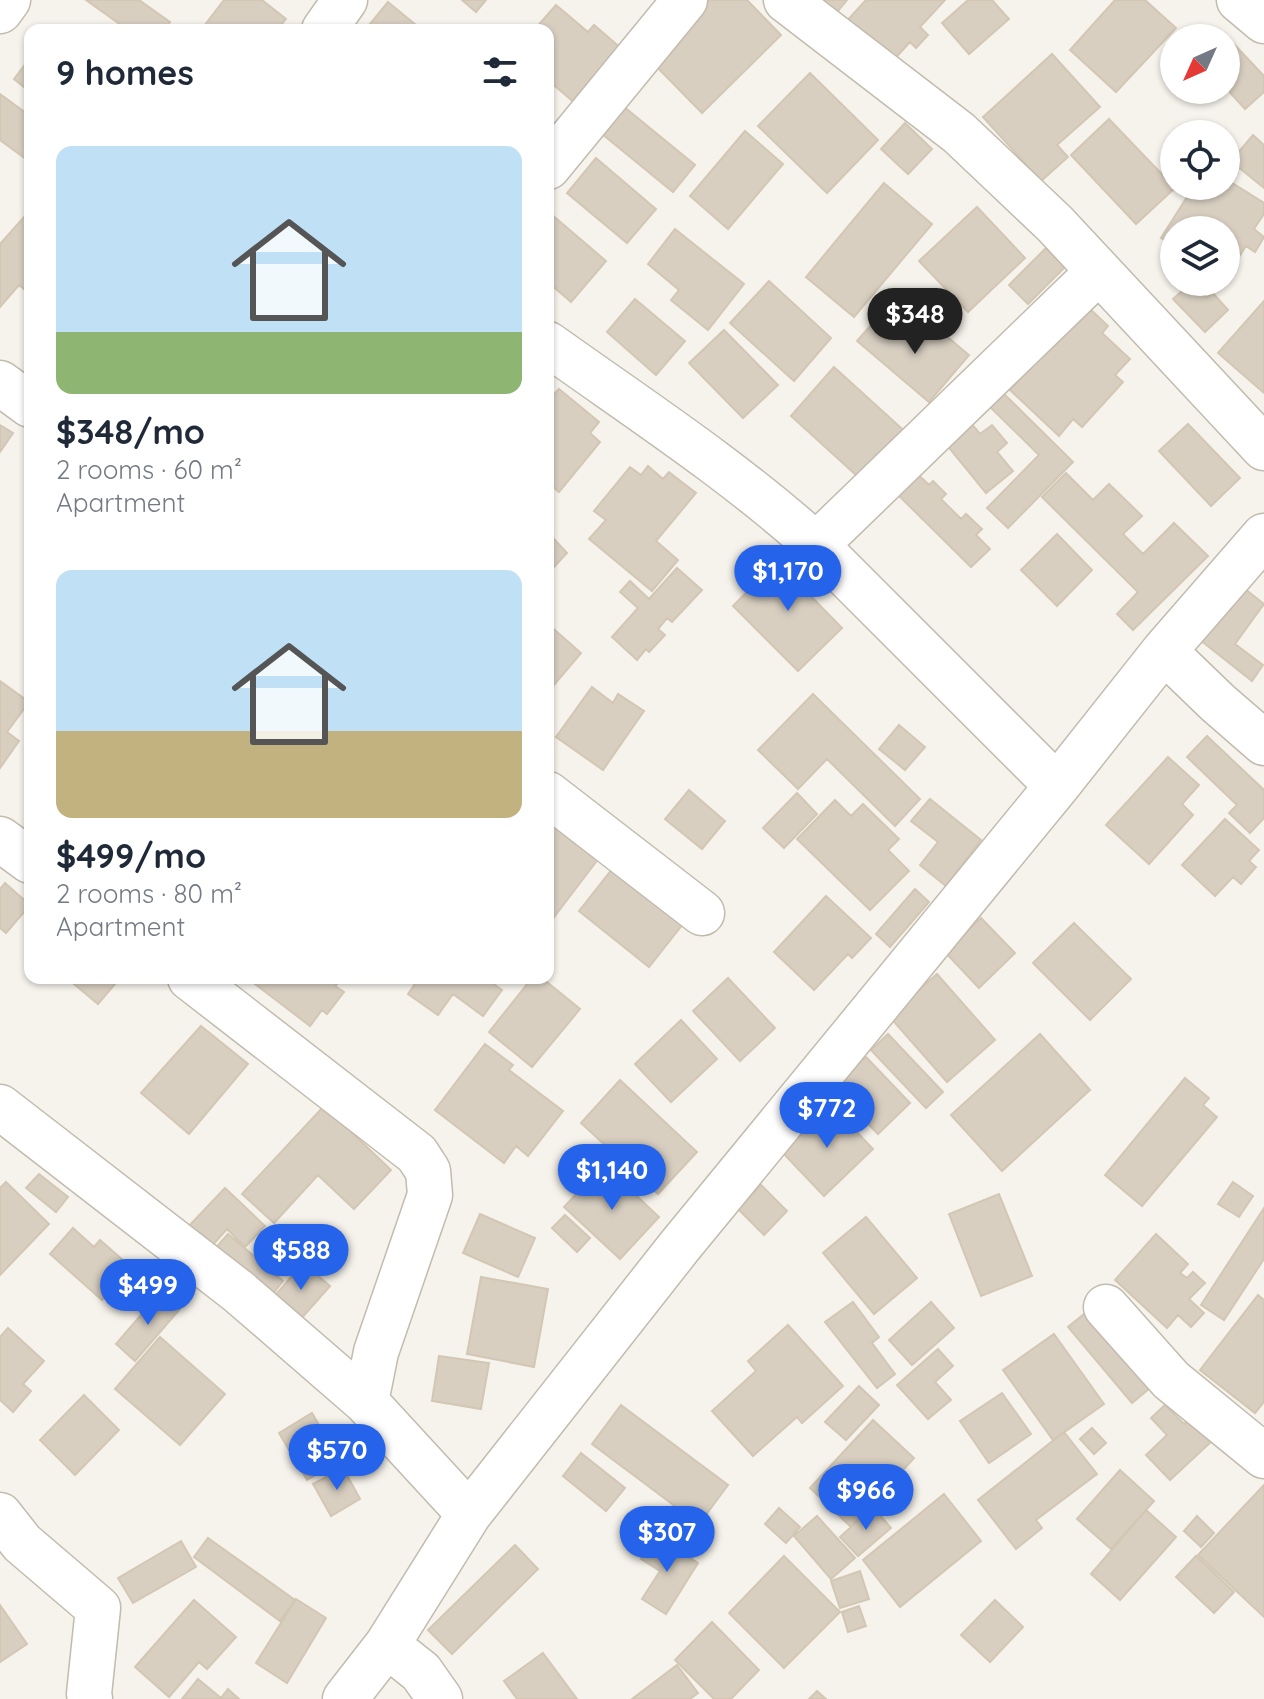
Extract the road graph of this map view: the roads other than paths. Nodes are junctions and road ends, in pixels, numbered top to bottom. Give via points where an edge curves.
1 (8, 0) edge
2 (345, 0) edge
3 (685, 0) edge
4 (786, 0) edge
5 (1239, 0) edge
6 (0, 11) edge
7 (1264, 21) edge
8 (328, 24) edge
9 (554, 160) edge
10 (1099, 271) junction
11 (554, 348) edge
12 (0, 383) edge
13 (24, 401) edge
14 (1264, 448) edge
15 (1264, 536) edge
16 (816, 545) junction
17 (1164, 651) junction
18 (1264, 743) edge
19 (1057, 786) junction
20 (554, 799) edge
21 (0, 839) edge
22 (24, 857) edge
23 (702, 913) dead end
24 (198, 984) edge
25 (0, 1107) edge
26 (1106, 1307) dead end
27 (366, 1402) junction
28 (1264, 1456) edge
29 (469, 1514) junction
30 (0, 1515) edge
31 (387, 1645) junction
32 (90, 1699) edge
33 (345, 1699) edge
34 (440, 1699) edge

1 - 6 street
2 - 8 street
3 - 9 street
4 - 10 street via 959,133
5 - 7 street
10 - 14 street
10 - 16 street
11 - 16 street via 695,448
12 - 13 street
15 - 17 street
16 - 19 street
17 - 18 street
17 - 19 street
19 - 29 street via 679,1247
20 - 23 street
21 - 22 street
24 - 27 street via 417,1154 428,1171 430,1195 376,1352
25 - 27 street via 239,1292
26 - 28 street via 1171,1380
27 - 29 street
29 - 31 street
30 - 32 street via 22,1543 98,1608
31 - 33 street
31 - 34 street via 421,1672

